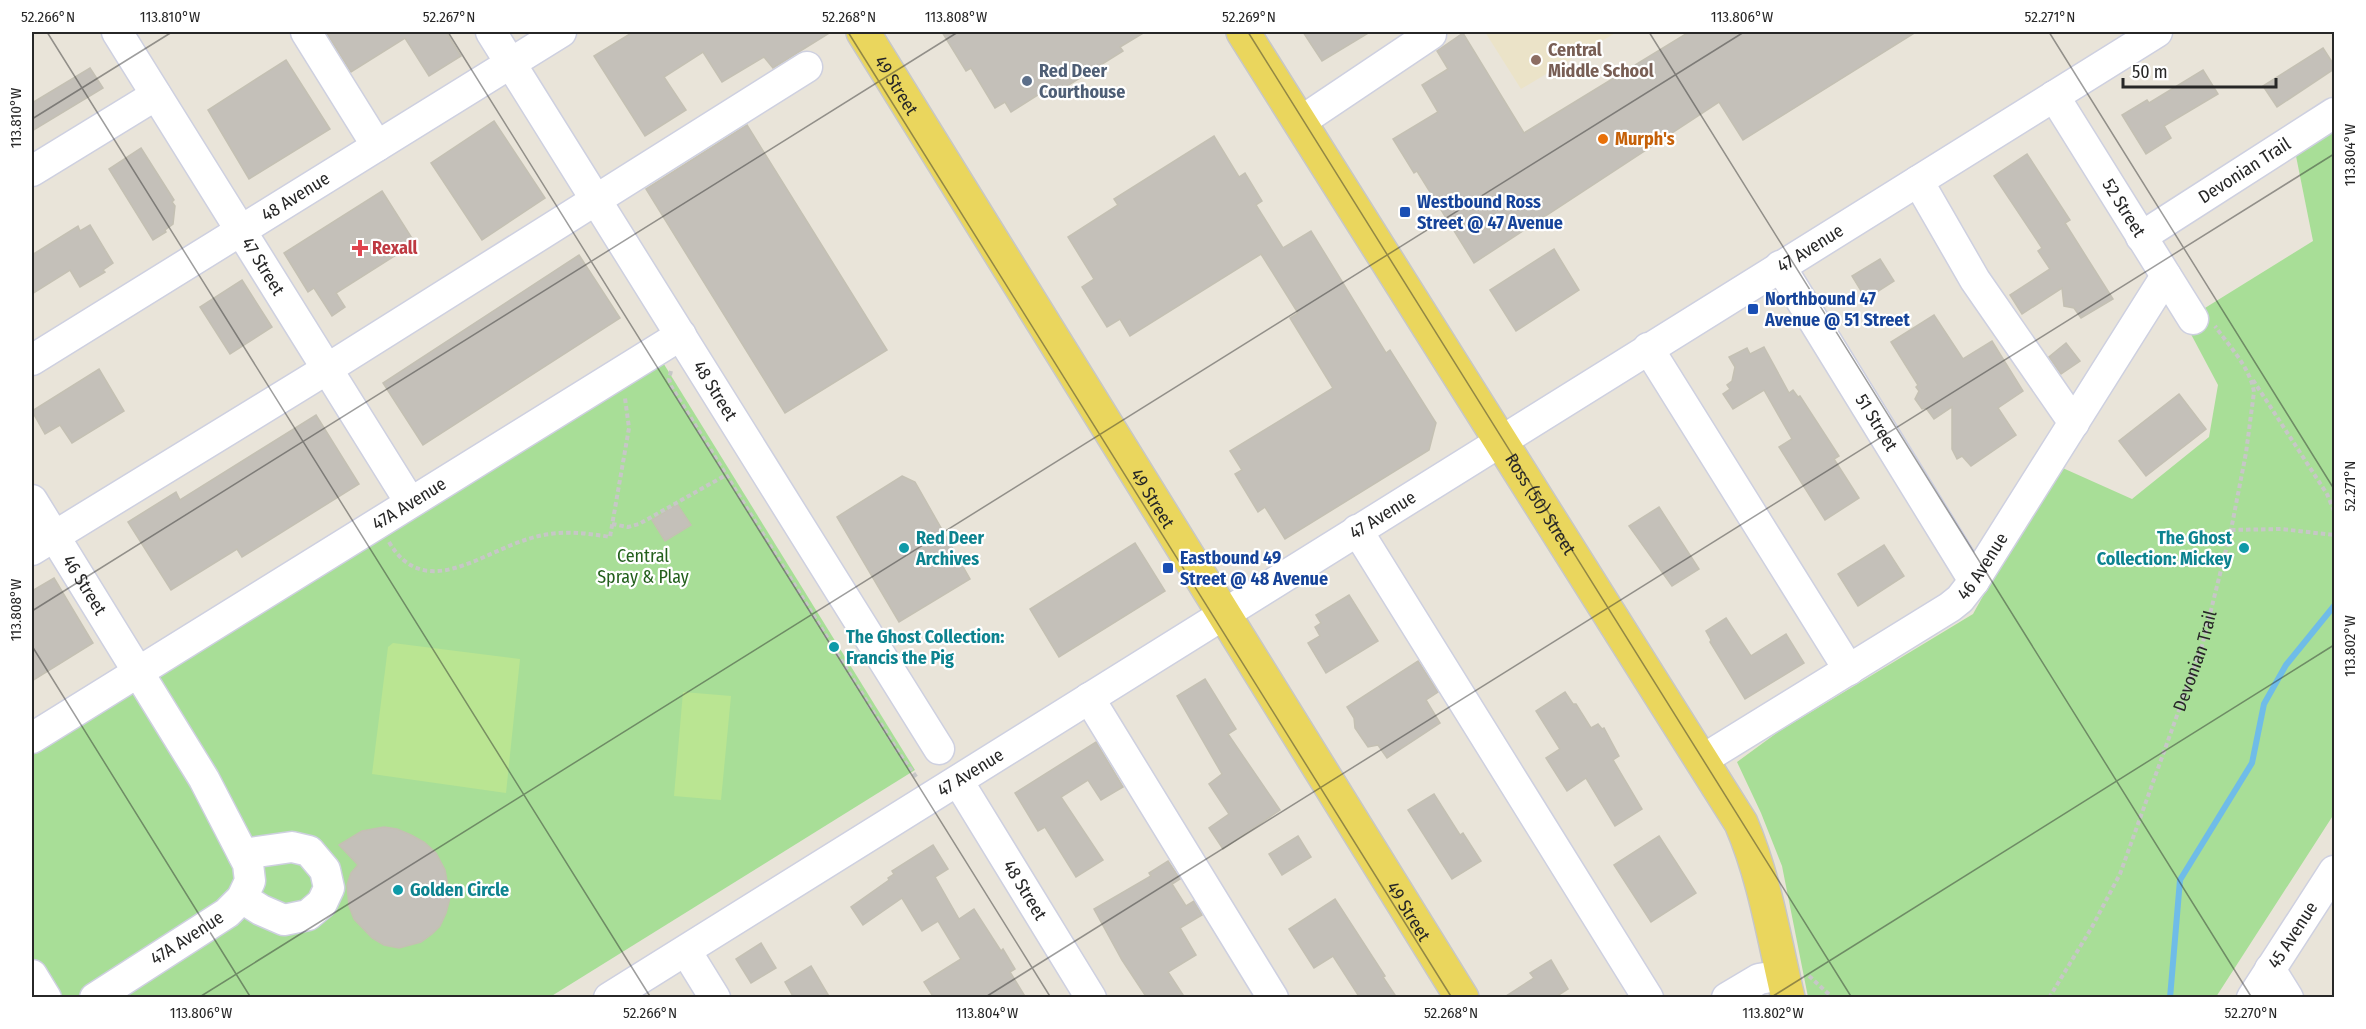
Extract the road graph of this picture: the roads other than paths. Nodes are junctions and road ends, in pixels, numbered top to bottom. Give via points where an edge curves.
1 (117, 32) edge
2 (306, 32) edge
3 (491, 32) edge
4 (561, 32) edge
5 (863, 32) edge
6 (1243, 32) edge
7 (1431, 32) edge
8 (2157, 32) edge
9 (510, 63) junction
10 (807, 67) dead end
11 (156, 95) junction
12 (2054, 96) junction
13 (2334, 113) edge
14 (1300, 122) junction
15 (377, 146) junction
16 (32, 171) edge
17 (1918, 181) junction
18 (597, 200) junction
19 (240, 231) junction
20 (2147, 233) junction
21 (1780, 266) junction
22 (2166, 276) junction
23 (2203, 321) road end
24 (681, 335) junction
25 (1648, 348) junction
26 (32, 360) edge
27 (327, 369) junction
28 (2074, 423) junction
29 (1500, 440) junction
30 (32, 500) edge
31 (410, 502) junction
32 (1358, 530) junction
33 (43, 543) edge
34 (1974, 581) junction
35 (1224, 613) junction
36 (1850, 670) junction
37 (139, 672) junction
38 (1089, 698) junction
39 (32, 738) edge
40 (939, 749) dead end
41 (1702, 760) junction
42 (957, 781) junction
43 (243, 854) junction
44 (2334, 871) edge
45 (242, 898) junction
46 (686, 951) junction
47 (2270, 969) junction
48 (32, 975) edge
49 (1793, 983) edge
50 (46, 998) edge
51 (95, 998) edge
52 (609, 998) edge
53 (715, 998) edge
54 (1091, 998) edge
55 (1273, 998) edge
56 (1462, 998) edge
57 (1648, 998) edge
58 (1727, 998) edge
59 (2252, 998) edge
60 (2288, 998) edge

1 - 11 street, 47 Street
2 - 15 street
3 - 9 street, 48 Street
4 - 9 street, 48 Avenue
5 - 35 main road, 49 Street
6 - 14 main road, Ross (50) Street
7 - 14 street
8 - 12 street, 47 Avenue
9 - 15 street, 48 Avenue
9 - 18 street, 48 Street
10 - 18 street
11 - 16 street
11 - 19 street, 47 Street
12 - 17 street, 47 Avenue
12 - 20 street, 52 Street
13 - 20 street, Devonian Trail
14 - 29 main road, Ross (50) Street
15 - 19 street, 48 Avenue
17 - 21 street, 47 Avenue
17 - 28 street via 1975,280
18 - 24 street, 48 Street
18 - 27 street
19 - 26 street, 48 Avenue
19 - 27 street, 47 Street
20 - 22 street, 52 Street
21 - 25 street, 47 Avenue
21 - 34 street, 51 Street
22 - 23 street, 52 Street
22 - 28 street, 46 Avenue
24 - 31 street, 47A Avenue
24 - 40 street, 48 Street
25 - 29 street, 47 Avenue
25 - 36 street
27 - 31 street, 47 Street
27 - 33 street
28 - 34 street, 46 Avenue
29 - 32 street, 47 Avenue
29 - 41 main road, Ross (50) Street
30 - 33 street, 46 Street
31 - 37 street, 47A Avenue
32 - 35 street, 47 Avenue
32 - 57 street
33 - 37 street, 46 Street
34 - 36 street, 46 Avenue via 1950,608
35 - 38 street, 47 Avenue
35 - 56 main road, 49 Street
36 - 41 street, 46 Avenue
37 - 39 street, 47A Avenue
37 - 43 street, 47A Avenue via 204,779
38 - 42 street, 47 Avenue
38 - 55 street
41 - 49 main road, Ross (50) Street via 1741,823 1754,853
42 - 46 street, 47 Avenue
42 - 54 street, 48 Street
43 - 45 street, 47A Avenue via 249,864 250,881
43 - 45 street via 292,847 309,851 325,870 329,888 322,903 308,915 284,920
44 - 47 street, 45 Avenue
45 - 51 street, 47A Avenue via 227,913
46 - 52 street, 47 Avenue
46 - 53 street
47 - 59 street, 45 Avenue
47 - 60 street
48 - 50 street
49 - 58 street via 1759,980

